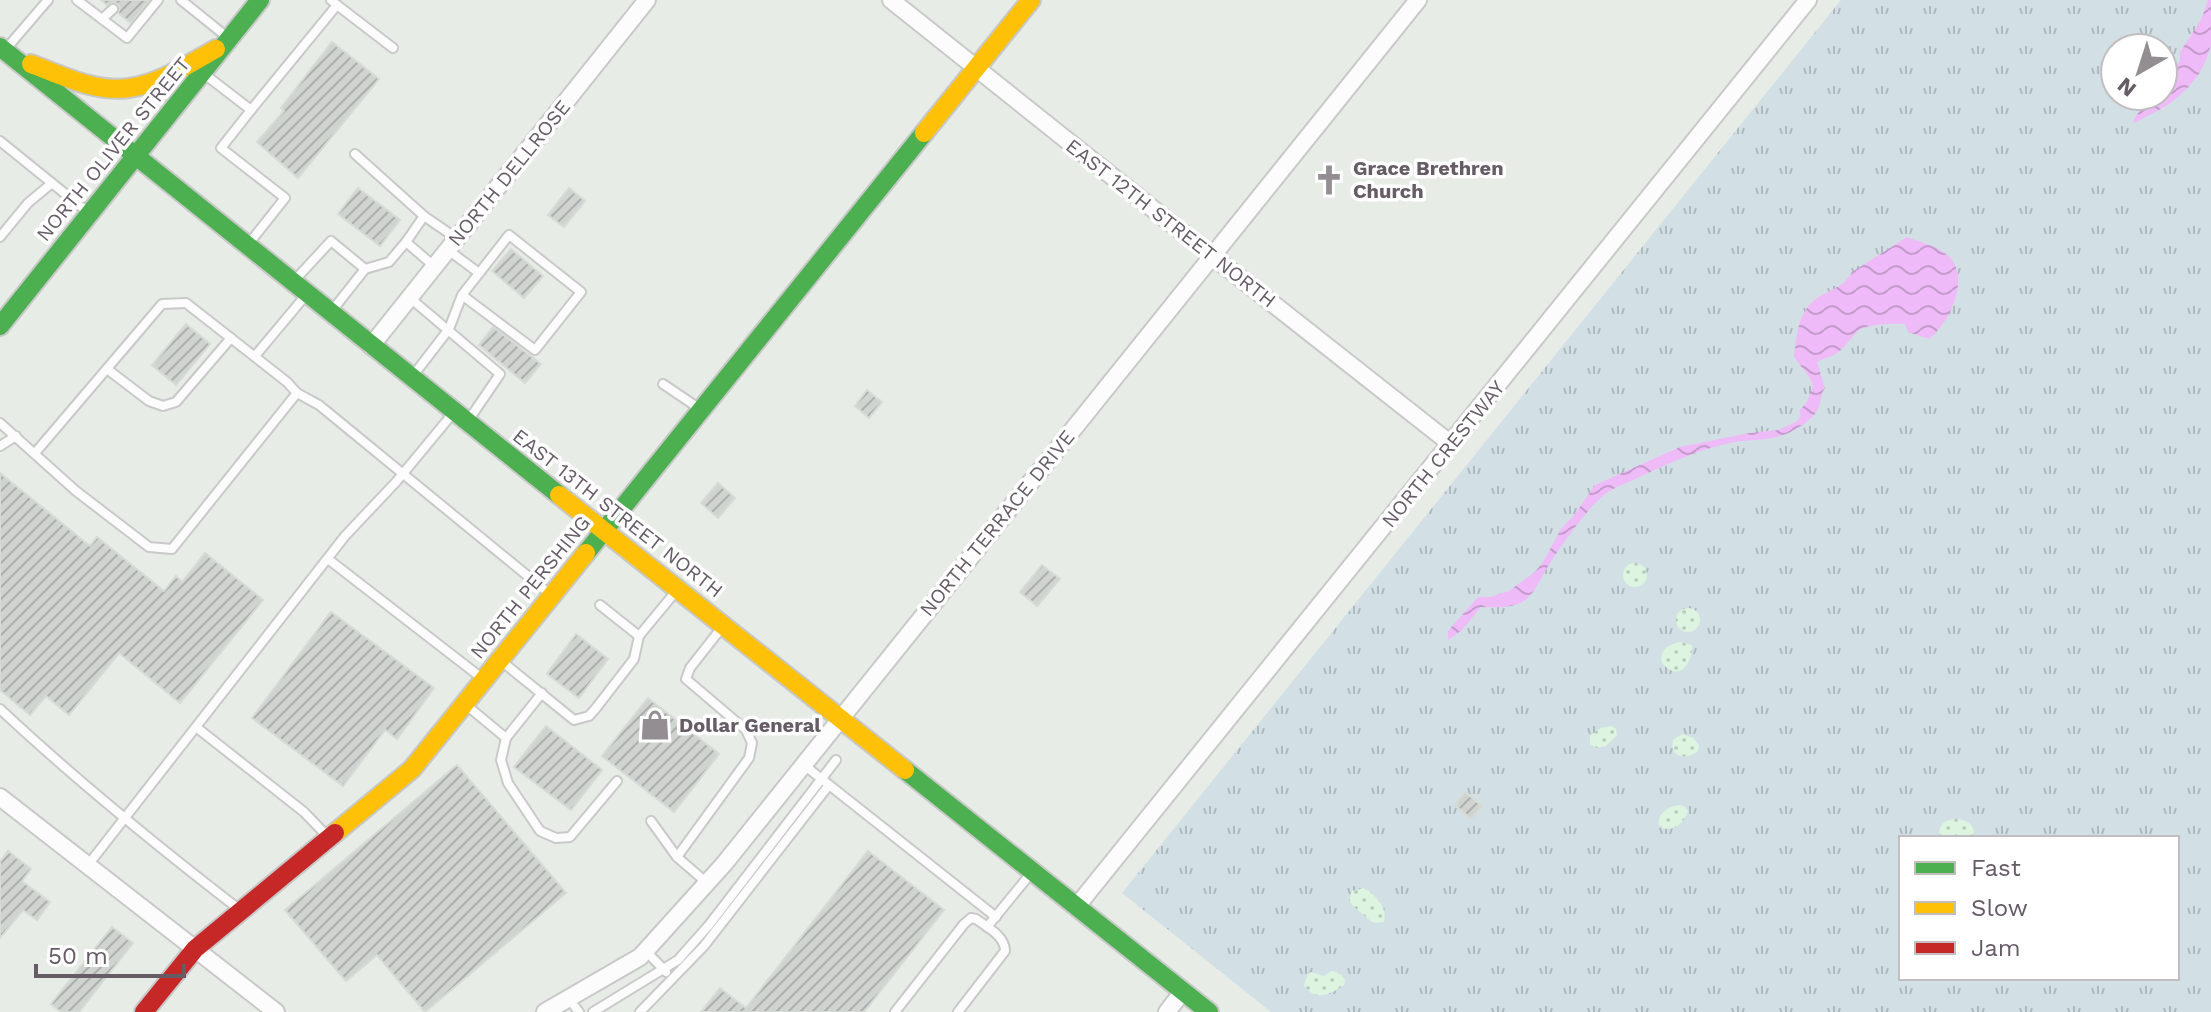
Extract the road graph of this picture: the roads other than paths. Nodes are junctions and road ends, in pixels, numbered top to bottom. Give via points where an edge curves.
1 (48, 0) edge
2 (77, 0) edge
3 (158, 0) edge
4 (181, 0) edge
5 (260, 0) edge
6 (647, 0) edge
7 (891, 0) edge
8 (1031, 0) edge
9 (1418, 0) edge
10 (1808, 0) edge
11 (334, 2) edge
12 (113, 9) dead end
13 (102, 19) junction
14 (228, 40) junction
15 (393, 48) dead end
16 (5, 52) edge
17 (976, 68) junction
18 (203, 72) junction
19 (251, 110) junction
20 (0, 141) edge
21 (355, 154) dead end
22 (136, 157) junction
23 (52, 183) junction
24 (90, 214) junction
25 (424, 216) junction
26 (0, 237) edge
27 (406, 242) junction
28 (452, 244) junction
29 (247, 246) junction
30 (1212, 256) junction
31 (435, 267) junction
32 (365, 269) junction
33 (479, 273) junction
34 (300, 288) junction
35 (462, 295) junction
36 (410, 297) junction
37 (330, 313) junction
38 (0, 326) edge
39 (449, 329) junction
40 (231, 338) junction
41 (371, 346) junction
42 (255, 356) junction
43 (107, 369) junction
44 (412, 378) junction
45 (663, 384) dead end
46 (297, 393) junction
47 (701, 409) junction
48 (461, 417) junction
49 (0, 423) edge
50 (16, 436) junction
51 (1451, 444) junction
52 (0, 446) edge
53 (35, 453) junction
54 (403, 474) junction
55 (604, 530) junction
56 (328, 559) junction
57 (678, 589) junction
58 (552, 595) junction
59 (600, 605) dead end
60 (723, 625) junction
61 (639, 636) junction
62 (500, 659) junction
63 (484, 680) junction
64 (542, 693) junction
65 (464, 704) junction
66 (0, 709) edge
67 (840, 718) junction
68 (196, 727) junction
69 (506, 738) junction
70 (836, 760) dead end
71 (803, 765) junction
72 (617, 781) dead end
73 (825, 782) junction
74 (0, 797) edge
75 (124, 819) junction
76 (651, 821) dead end
77 (329, 838) junction
78 (677, 857) junction
79 (88, 865) junction
80 (1032, 871) junction
81 (707, 883) junction
82 (1077, 906) junction
83 (241, 910) junction
84 (996, 917) junction
85 (987, 927) junction
86 (195, 949) junction
87 (646, 951) junction
88 (663, 969) junction
89 (673, 979) junction
90 (1183, 991) junction
91 (574, 1005) edge
92 (144, 1012) edge
93 (276, 1012) edge
94 (545, 1012) edge
95 (593, 1012) edge
96 (640, 1012) edge
97 (895, 1012) edge
98 (958, 1012) edge
99 (1167, 1012) edge
100 (1209, 1012) edge

1 - 16 lane
2 - 13 lane
3 - 13 lane via 127,38
4 - 14 lane
5 - 14 main road, NORTH OLIVER STREET
6 - 28 street, NORTH DELLROSE
7 - 17 street, EAST 12TH STREET NORTH
8 - 17 main road, NORTH PERSHING
9 - 30 street, NORTH TERRACE DRIVE
10 - 51 street, NORTH CRESTWAY
11 - 15 lane
11 - 19 lane
12 - 13 lane
14 - 16 main road via 183,67 118,90 63,76
14 - 18 main road, NORTH OLIVER STREET
16 - 22 main road, EAST 13TH STREET NORTH
17 - 30 street, EAST 12TH STREET NORTH
17 - 47 main road, NORTH PERSHING
18 - 19 lane
18 - 22 main road, NORTH OLIVER STREET
19 - 29 lane via 221,148 285,198
20 - 23 lane
21 - 25 lane
22 - 24 main road, NORTH OLIVER STREET
22 - 29 main road, EAST 13TH STREET NORTH
23 - 24 lane
23 - 26 lane
24 - 38 main road, NORTH OLIVER STREET
25 - 27 lane
25 - 28 lane
27 - 31 lane
27 - 32 lane via 389,262
28 - 31 street, NORTH DELLROSE
28 - 33 lane
29 - 34 main road, EAST 13TH STREET NORTH
30 - 51 street, EAST 12TH STREET NORTH
30 - 67 street, NORTH TERRACE DRIVE
31 - 36 street, NORTH DELLROSE
32 - 34 lane via 331,241
32 - 37 lane
33 - 35 lane
33 - 35 lane via 509,235 581,292 535,350
34 - 37 main road, EAST 13TH STREET NORTH
34 - 42 lane
35 - 39 lane
36 - 39 lane
36 - 41 street, NORTH DELLROSE
37 - 41 main road, EAST 13TH STREET NORTH
39 - 44 lane
39 - 48 lane via 500,374
40 - 42 lane
40 - 43 lane via 176,402 163,406
40 - 43 lane via 186,303 162,304
41 - 44 main road, EAST 13TH STREET NORTH
42 - 46 lane
43 - 53 lane
44 - 48 main road, EAST 13TH STREET NORTH
45 - 47 lane
46 - 53 lane via 172,549 149,547
46 - 54 lane
47 - 55 main road, NORTH PERSHING
48 - 54 lane
48 - 55 main road, EAST 13TH STREET NORTH
49 - 50 lane
50 - 52 lane
50 - 53 lane
51 - 82 street, NORTH CRESTWAY
54 - 56 lane
54 - 58 lane
55 - 57 main road, EAST 13TH STREET NORTH
55 - 58 main road, NORTH PERSHING
56 - 63 lane
56 - 68 lane
57 - 60 main road, EAST 13TH STREET NORTH
57 - 61 lane
58 - 62 main road, NORTH PERSHING
59 - 61 lane
60 - 67 main road, EAST 13TH STREET NORTH
60 - 78 lane via 686,679 746,730 752,743 749,758
61 - 64 lane via 634,659 589,716 574,720
62 - 63 main road, NORTH PERSHING
62 - 64 lane
63 - 65 main road, NORTH PERSHING
64 - 69 lane
65 - 69 lane
65 - 77 main road, NORTH PERSHING via 412,769
66 - 75 lane
67 - 71 street, NORTH TERRACE DRIVE
67 - 80 main road, EAST 13TH STREET NORTH
68 - 75 lane
68 - 77 lane
69 - 72 lane via 501,760 508,783 540,831 556,838 570,837
70 - 73 lane
71 - 73 lane
71 - 81 street, NORTH TERRACE DRIVE
73 - 84 lane
73 - 88 lane via 709,925
73 - 89 lane via 704,946
74 - 79 street
75 - 79 lane
75 - 83 lane
76 - 78 lane
77 - 83 main road, NORTH PERSHING
78 - 81 lane
79 - 86 street
80 - 82 main road, EAST 13TH STREET NORTH
80 - 84 lane
81 - 87 street, NORTH TERRACE DRIVE
82 - 90 main road, EAST 13TH STREET NORTH
83 - 86 main road, NORTH PERSHING
84 - 85 lane
85 - 97 lane via 971,918 964,924
85 - 98 lane via 1002,939 1005,951
86 - 92 main road, NORTH PERSHING
86 - 93 street
87 - 88 lane
87 - 91 street, NORTH TERRACE DRIVE
88 - 89 lane
88 - 95 lane
89 - 96 lane
90 - 99 street
90 - 100 main road, EAST 13TH STREET NORTH
91 - 94 street, NORTH TERRACE DRIVE

